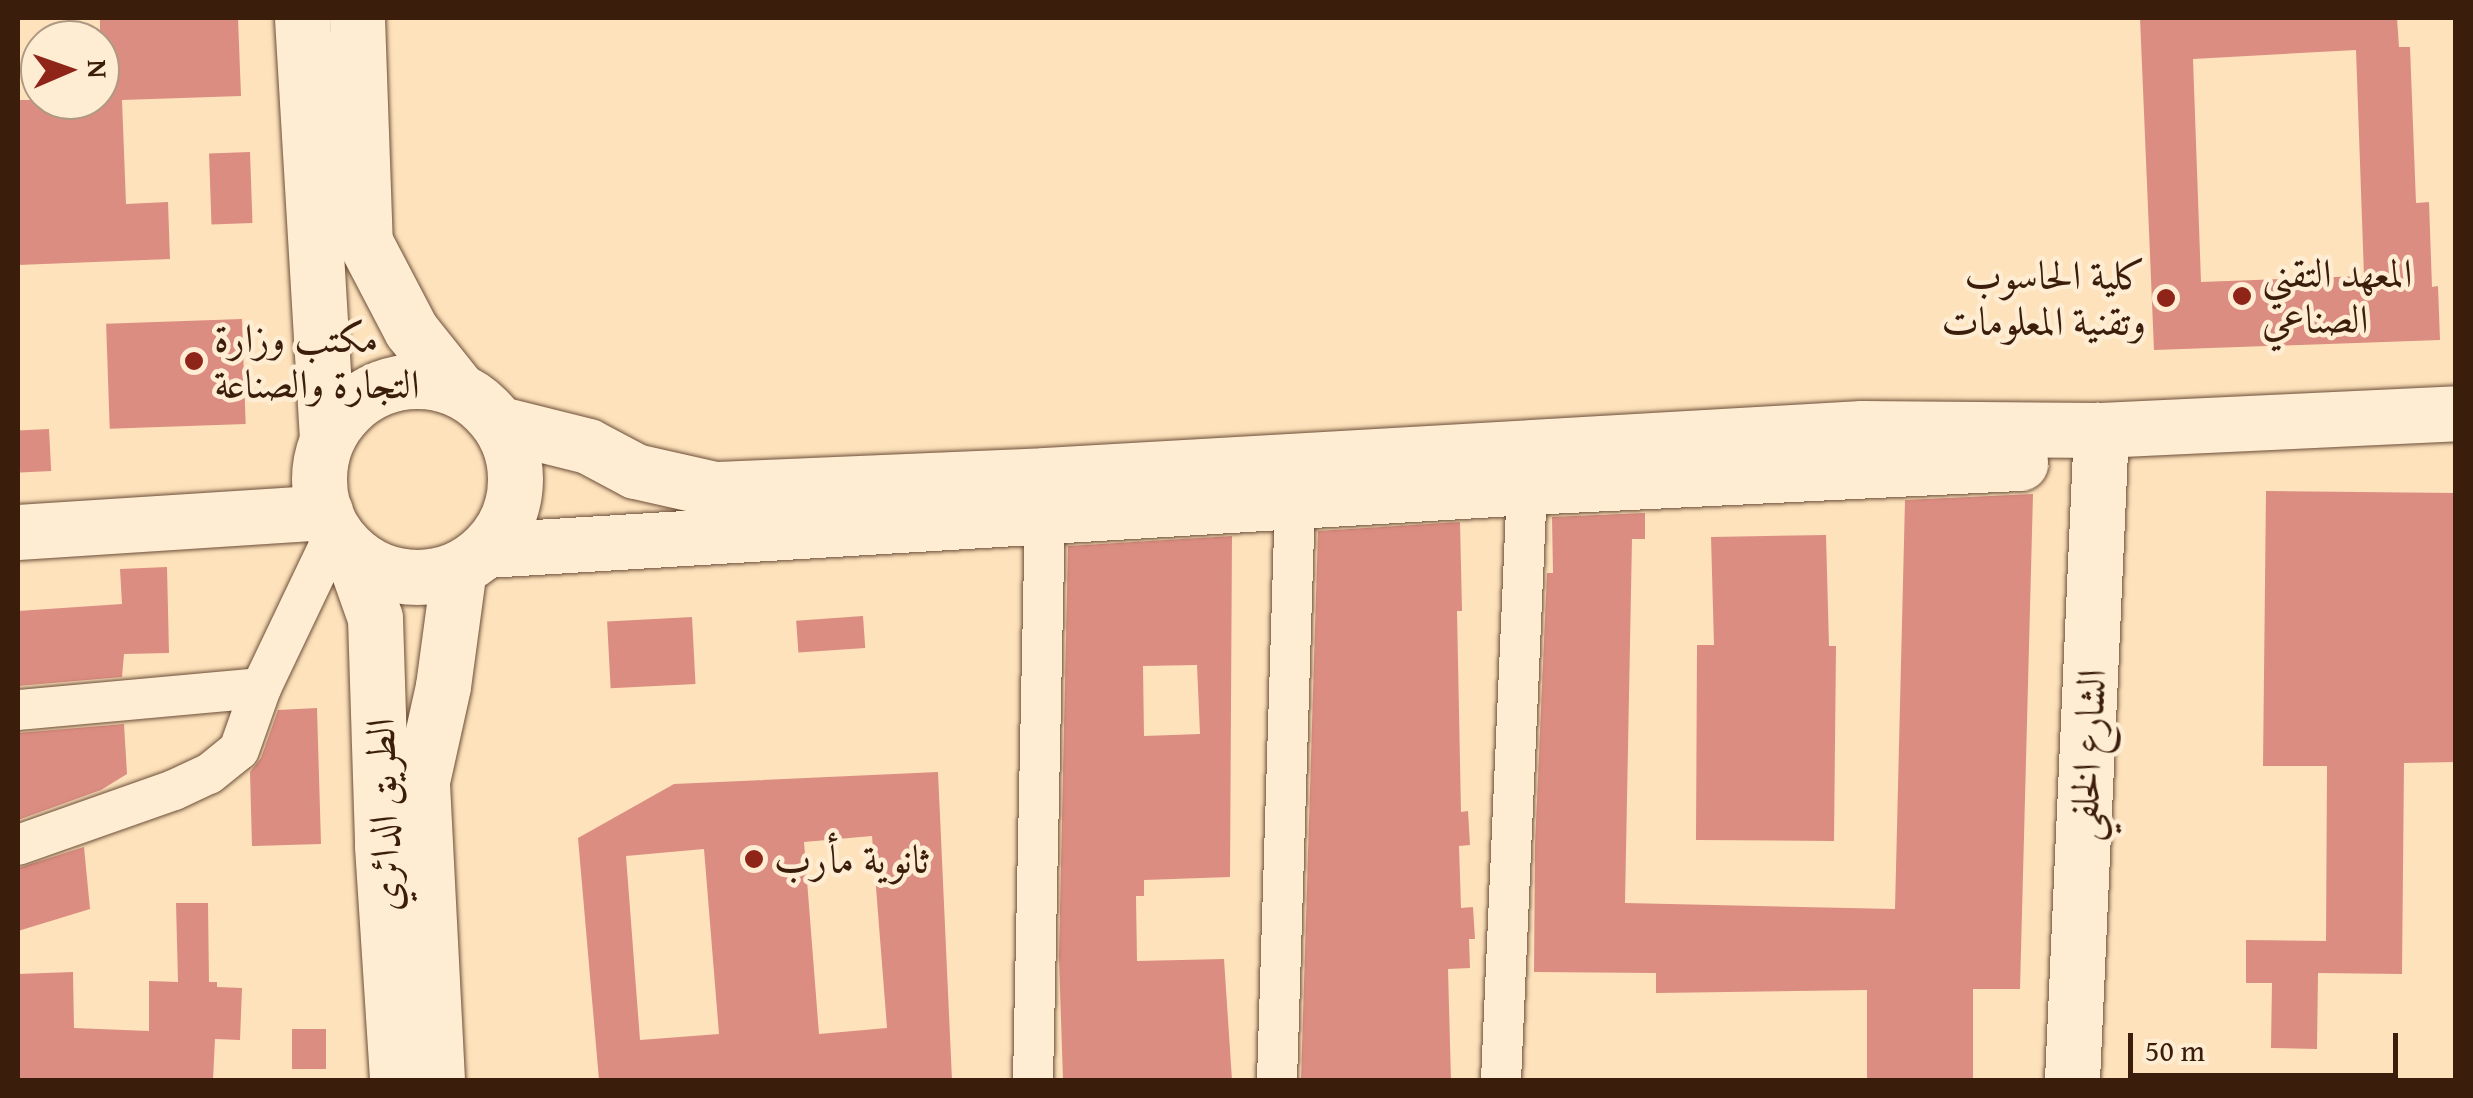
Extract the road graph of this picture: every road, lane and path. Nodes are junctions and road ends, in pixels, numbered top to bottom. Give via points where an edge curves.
1 (302, 18) edge
2 (357, 18) edge
3 (458, 389) junction
4 (2456, 413) edge
5 (500, 424) junction
6 (2102, 430) junction
7 (327, 438) junction
8 (1525, 468) junction
9 (1045, 495) junction
10 (1296, 502) junction
11 (18, 532) edge
12 (337, 533) junction
13 (473, 559) junction
14 (261, 688) junction
15 (18, 710) edge
16 (18, 846) edge
17 (397, 1080) edge
18 (436, 1080) edge
19 (1032, 1080) edge
20 (1277, 1080) edge
21 (1501, 1080) edge
22 (2072, 1080) edge

1 - 7 street
2 - 3 street via 365,242 411,330
3 - 5 street
3 - 7 street via 408,380 383,386 341,416
4 - 6 street
5 - 9 street via 588,446 635,471 715,489
5 - 13 street via 516,476 503,528
6 - 8 street
6 - 22 street, الشارع الخلفي
7 - 12 street via 320,487
8 - 9 street
8 - 10 street
8 - 21 street
9 - 10 street
9 - 13 street
9 - 19 street
10 - 20 street
11 - 12 street
12 - 13 street via 392,575 438,576
12 - 14 street
12 - 17 street, الطريق الدائري via 375,618
13 - 18 street, الطريق الدائري via 422,781
14 - 15 street
14 - 16 street via 239,750 208,774

